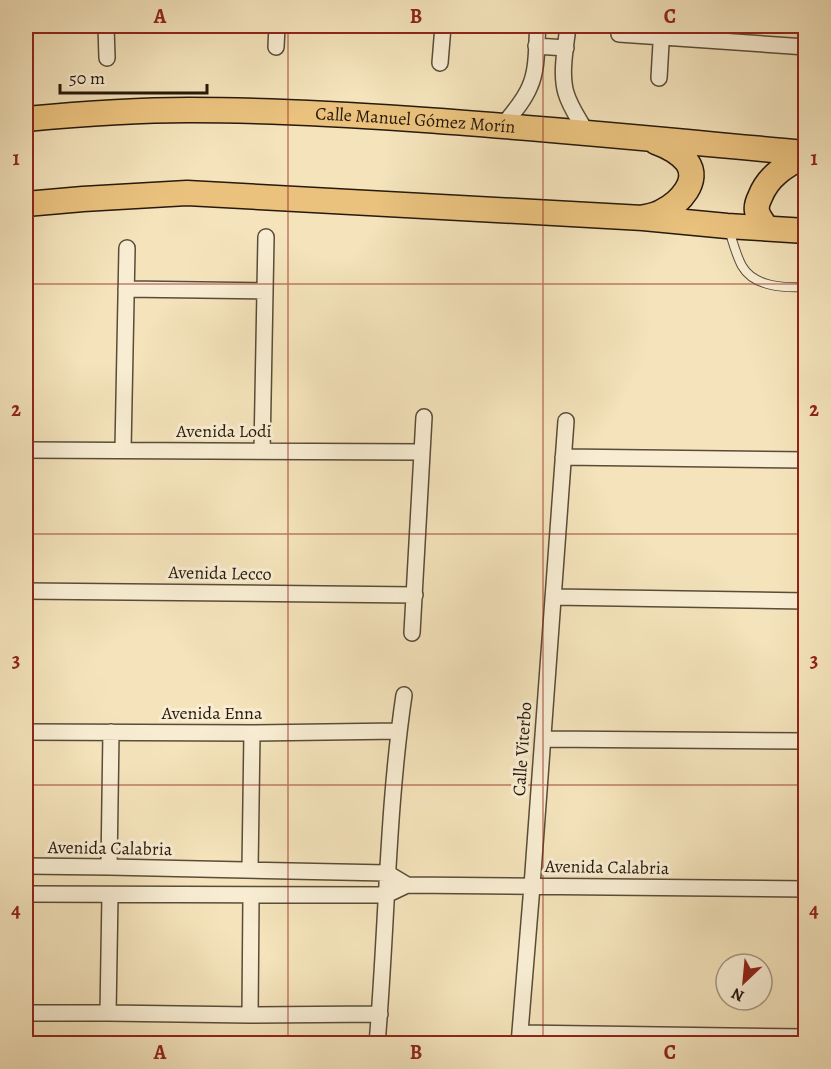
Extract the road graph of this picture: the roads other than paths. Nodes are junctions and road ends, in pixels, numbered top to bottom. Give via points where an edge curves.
1 (106, 26) edge
2 (277, 26) edge
3 (443, 26) edge
4 (538, 26) edge
5 (568, 26) edge
6 (662, 31) edge
7 (619, 34) dead end
8 (536, 46) junction
9 (276, 47) dead end
10 (806, 47) edge
11 (566, 48) junction
12 (107, 58) dead end
13 (440, 63) dead end
14 (659, 78) dead end
15 (76, 115) junction
16 (26, 119) edge
17 (503, 125) junction
18 (586, 132) junction
19 (26, 133) edge
20 (646, 138) junction
21 (806, 154) edge
22 (26, 204) edge
23 (643, 218) junction
24 (727, 226) junction
25 (766, 228) junction
26 (806, 231) edge
27 (266, 237) dead end
28 (127, 248) dead end
29 (806, 287) edge
30 (126, 289) junction
31 (265, 291) junction
32 (424, 417) dead end
33 (566, 421) dead end
34 (26, 450) edge
35 (123, 450) junction
36 (262, 451) junction
37 (422, 452) junction
38 (563, 457) junction
39 (806, 460) edge
40 (26, 591) edge
41 (415, 595) junction
42 (553, 597) junction
43 (806, 601) edge
44 (412, 633) dead end
45 (404, 695) dead end
46 (399, 731) junction
47 (26, 732) edge
48 (111, 732) junction
49 (252, 733) junction
50 (543, 739) junction
51 (806, 741) edge
52 (26, 866) edge
53 (109, 867) junction
54 (250, 870) junction
55 (387, 873) junction
56 (407, 885) junction
57 (532, 886) junction
58 (806, 889) edge
59 (26, 894) edge
60 (110, 895) junction
61 (386, 895) junction
62 (251, 896) junction
63 (26, 1013) edge
64 (108, 1013) junction
65 (380, 1014) junction
66 (250, 1015) junction
67 (806, 1036) edge
68 (520, 1038) edge
69 (377, 1044) edge

1 - 12 street
2 - 9 street
3 - 13 street
4 - 8 street
5 - 11 street
6 - 7 street
6 - 10 street
6 - 14 street
8 - 11 street
8 - 17 street via 531,85
11 - 18 street via 566,92
15 - 16 main road, Calle Manuel Gómez Morín
15 - 17 main road, Calle Manuel Gómez Morín via 248,110
15 - 19 main road
17 - 18 main road, Calle Manuel Gómez Morín
18 - 20 main road, Calle Manuel Gómez Morín
20 - 21 main road, Calle Manuel Gómez Morín
20 - 23 main road via 680,155 691,168 692,176 676,202
21 - 25 main road via 775,174 766,185 757,206
22 - 23 main road via 187,193
23 - 24 main road
24 - 25 main road
24 - 29 lane via 749,276 779,286
25 - 26 main road
27 - 31 street
28 - 30 street
30 - 31 street
30 - 35 street
31 - 36 street
32 - 37 street
33 - 38 street, Calle Viterbo
34 - 35 street, Avenida Lodi
35 - 36 street, Avenida Lodi
36 - 37 street, Avenida Lodi
37 - 41 street
38 - 39 street
38 - 42 street, Calle Viterbo
40 - 41 street, Avenida Lecco
41 - 44 street
42 - 43 street
42 - 50 street, Calle Viterbo
45 - 46 street
46 - 49 street, Avenida Enna
46 - 55 street
47 - 48 street, Avenida Enna
48 - 49 street, Avenida Enna
48 - 53 street
49 - 54 street
50 - 51 street
50 - 57 street, Calle Viterbo
52 - 53 street, Avenida Calabria
53 - 54 street, Avenida Calabria
54 - 55 street, Avenida Calabria
55 - 56 street, Avenida Calabria
55 - 61 street
56 - 57 street, Avenida Calabria
56 - 61 street, Avenida Calabria
57 - 58 street, Avenida Calabria
57 - 68 street, Calle Viterbo
59 - 60 street, Avenida Calabria
60 - 62 street, Avenida Calabria
60 - 64 street
61 - 62 street, Avenida Calabria
61 - 65 street
62 - 66 street
63 - 64 street
64 - 66 street
65 - 66 street
65 - 69 street
67 - 68 street

